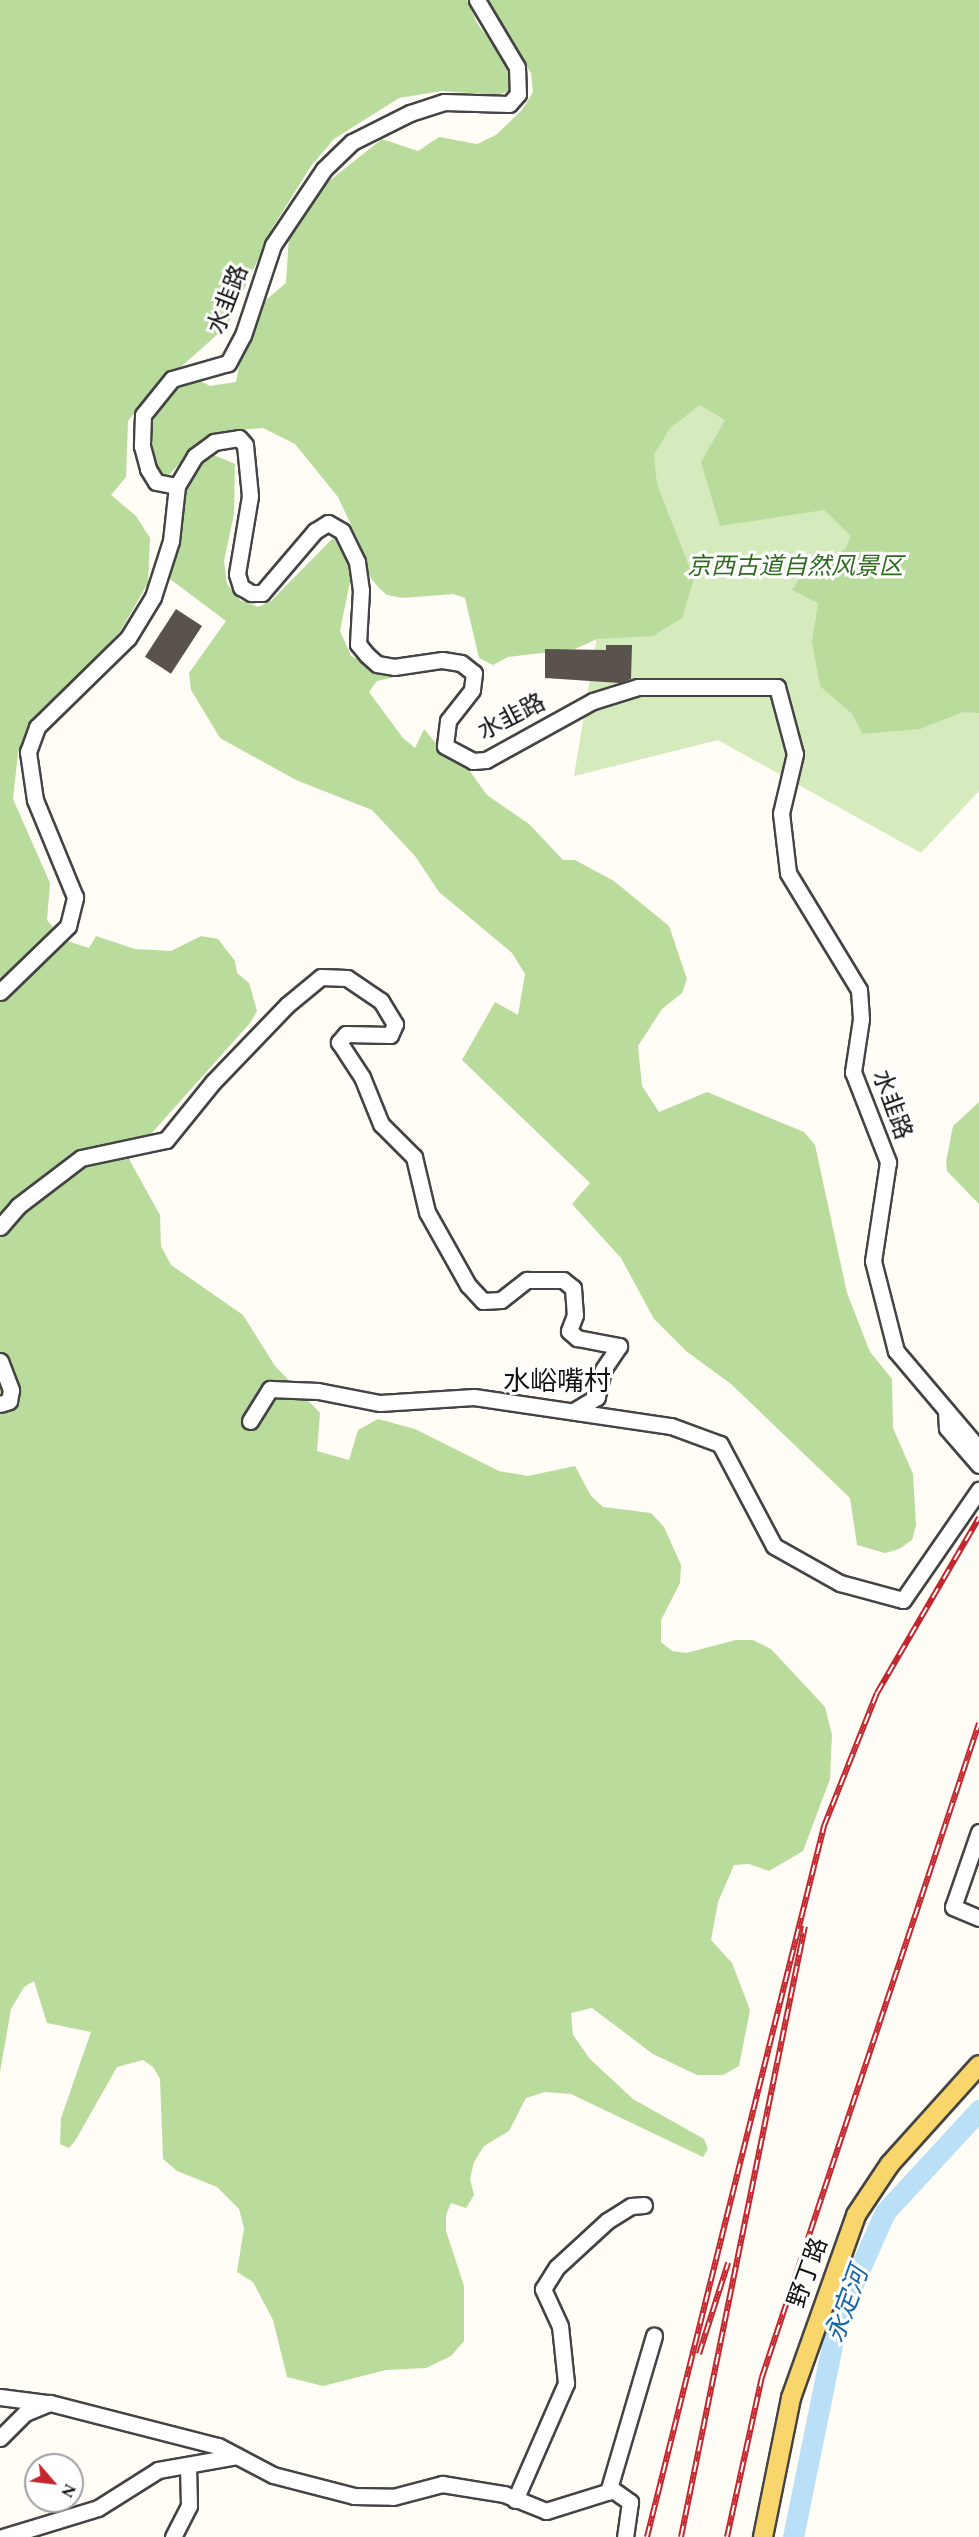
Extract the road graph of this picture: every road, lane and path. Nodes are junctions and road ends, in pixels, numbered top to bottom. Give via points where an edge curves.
1 (477, 0) edge
2 (177, 486) junction
3 (0, 992) edge
4 (0, 1227) edge
5 (0, 1361) edge
6 (0, 1404) edge
7 (946, 1410) junction
8 (574, 1411) junction
9 (250, 1421) dead end
10 (979, 1449) edge
11 (979, 1465) edge
12 (979, 1470) edge
13 (979, 1490) edge
14 (959, 1518) junction
15 (979, 1832) edge
16 (979, 1918) edge
17 (979, 2065) edge
18 (644, 2205) dead end
19 (654, 2336) dead end
20 (0, 2397) edge
21 (50, 2403) junction
22 (0, 2438) edge
23 (237, 2456) junction
24 (188, 2465) junction
25 (608, 2492) junction
26 (515, 2500) junction
27 (3, 2537) edge
28 (173, 2537) edge
29 (625, 2537) edge
30 (763, 2537) edge

1 - 2 street, 水韭路 via 517,67 518,94 509,104 444,102 410,114 352,142 324,169 273,245 243,335 228,363 172,379 143,415 142,446 148,469 156,483
2 - 3 street via 171,541 153,597 128,638 37,728 28,752 35,800 75,897 68,926
2 - 7 street, 水韭路 via 195,456 214,442 239,438 245,445 250,496 237,574 241,587 251,594 262,593 315,531 328,523 342,531 357,562 362,590 358,644 368,655 377,664 394,667 442,660 461,663 474,673 472,690 448,721 445,746 473,761 489,758 593,701 638,687 777,687 795,754 781,813 788,873 859,990 861,1019 853,1072 888,1162 873,1261 896,1351
4 - 8 street via 26,1199 81,1158 166,1140 213,1082 287,1005 321,977 347,978 381,1001 395,1024 390,1035 346,1034 339,1042 362,1077 381,1124 414,1158 427,1212 468,1285 483,1301 501,1300 527,1280 563,1280 573,1288 575,1314 569,1332 577,1338 619,1346 603,1370 597,1397
5 - 6 street via 11,1389 9,1401
7 - 10 street, 水韭路
7 - 11 street via 947,1428
8 - 9 street via 474,1397 380,1403 318,1391 270,1389
8 - 14 street via 710,1437 729,1459 774,1546 840,1583 903,1600
12 - 14 street
13 - 14 street
15 - 16 street via 953,1906
17 - 30 main road, 野丁路 via 890,2164 856,2215 791,2398
18 - 26 street via 631,2206 607,2221 557,2267 543,2289 560,2326 566,2383
19 - 25 street
20 - 21 street
21 - 22 street via 25,2413
21 - 23 street via 218,2446
23 - 24 street
23 - 26 street via 273,2475 354,2496 393,2497 442,2484 504,2494
24 - 27 street via 158,2470 98,2508
24 - 28 street via 189,2506
25 - 26 street via 546,2511
25 - 29 street via 613,2490 630,2502

